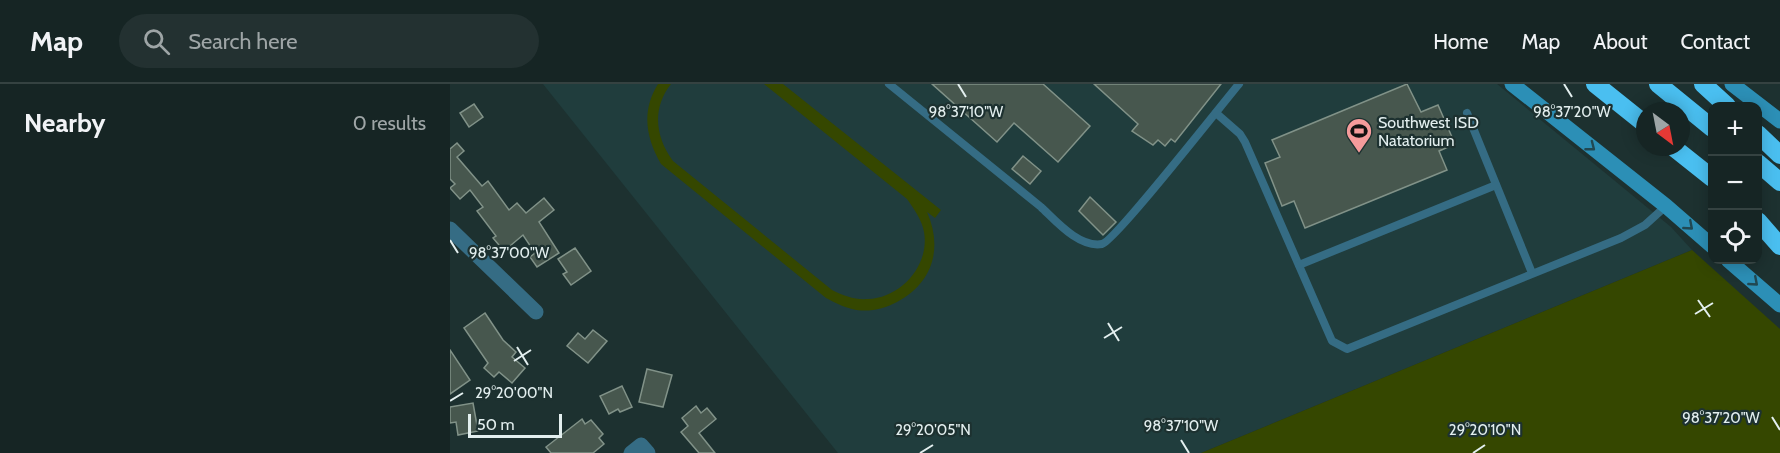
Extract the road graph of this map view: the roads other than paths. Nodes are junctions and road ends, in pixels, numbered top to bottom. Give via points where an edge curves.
1 (890, 84) edge
2 (1239, 84) edge
3 (1512, 84) edge
4 (1595, 84) edge
5 (1658, 84) edge
6 (1702, 84) edge
7 (1732, 84) edge
8 (1722, 102) edge
9 (1216, 113) junction
10 (1467, 113) dead end
11 (1636, 117) edge
12 (1780, 122) edge
13 (1708, 124) edge
14 (1762, 138) edge
15 (1780, 155) edge
16 (1685, 156) edge
17 (1762, 166) edge
18 (1708, 174) edge
19 (1780, 182) edge
20 (1496, 185) junction
21 (1666, 206) junction
22 (1762, 217) edge
23 (1762, 226) edge
24 (450, 229) edge
25 (1780, 232) edge
26 (1708, 242) edge
27 (1780, 246) edge
28 (1733, 264) edge
29 (1299, 265) junction
30 (1532, 273) junction
31 (1780, 305) edge
32 (536, 312) dead end

1 - 9 lane via 1085,243 1105,243
2 - 9 lane
3 -> 21 main road
4 - 11 highway
5 - 13 highway
6 - 8 highway
7 - 12 main road
9 - 29 lane via 1245,142
10 - 20 lane
14 - 15 highway
16 - 18 highway
17 - 19 highway
20 - 29 lane
20 - 30 lane
21 -> 26 main road
21 - 30 lane via 1645,225 1621,238
22 - 25 highway
23 - 27 highway
24 - 32 street
28 -> 31 main road
29 - 30 lane via 1332,341 1347,349

